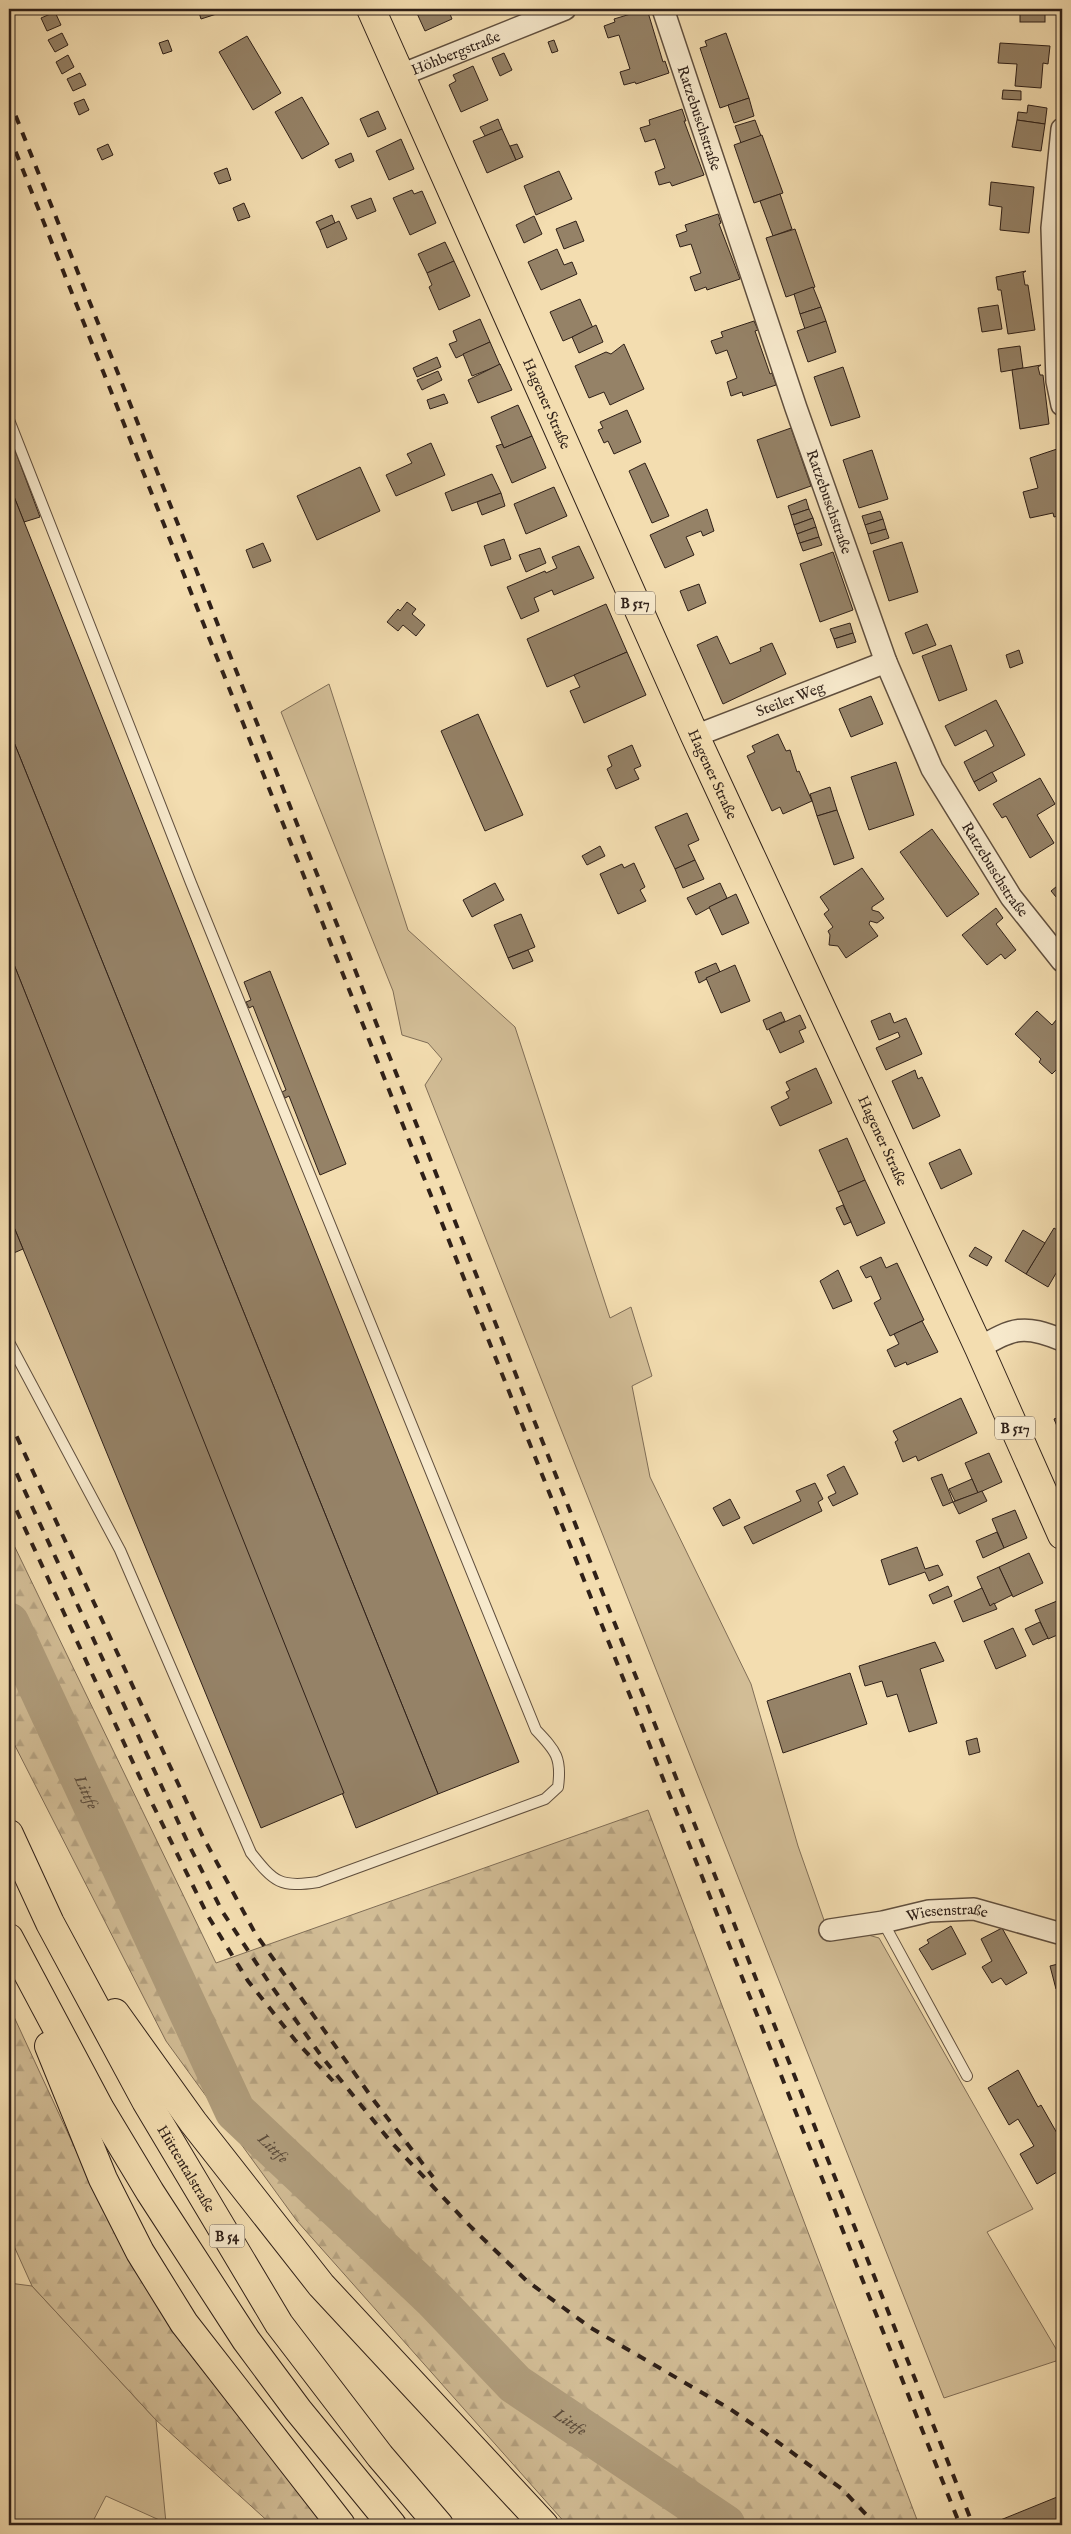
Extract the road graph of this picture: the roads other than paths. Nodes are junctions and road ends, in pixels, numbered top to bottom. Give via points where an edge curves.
1 (372, 9) edge
2 (565, 9) edge
3 (663, 9) edge
4 (401, 75) junction
5 (1062, 129) edge
6 (1062, 405) edge
7 (9, 420) edge
8 (886, 662) junction
9 (694, 736) junction
10 (1062, 962) edge
11 (1062, 1340) edge
12 (9, 1342) edge
13 (979, 1348) junction
14 (1062, 1535) edge
15 (9, 1834) edge
16 (883, 1922) junction
17 (50, 1923) junction
18 (830, 1930) dead end
19 (1062, 1934) edge
20 (9, 1938) edge
21 (9, 1950) edge
22 (967, 2076) dead end
23 (341, 2525) edge
24 (392, 2525) edge
25 (439, 2525) edge
26 (544, 2525) edge

1 - 4 main road, Hagener Straße / B 517
2 - 4 street, Höhbergstraße
3 - 8 street, Ratzebuschstraße via 796,408
4 - 9 main road, Hagener Straße / B 517
5 - 6 street via 1052,228 1057,381
7 - 12 lane via 190,883 536,1730 556,1751 560,1769 558,1787 545,1798 318,1882 294,1886 271,1877 251,1852 120,1550
8 - 9 street, Steiler Weg
8 - 10 street, Ratzebuschstraße via 932,770 1011,897
9 - 13 main road, Hagener Straße / B 517
11 - 13 street via 1018,1329
13 - 14 main road, Hagener Straße / B 517
15 - 17 main road, Hüttentalstraße / B 54
16 - 18 street, Wiesenstraße
16 - 19 street, Wiesenstraße via 929,1911 974,1909
16 - 22 lane
17 - 25 main road, Hüttentalstraße / B 54 via 146,2101 279,2324 380,2456
17 - 26 main road via 193,2122 321,2284
20 - 24 main road, B 54 via 100,2109 246,2340
21 - 23 main road via 103,2179 140,2252 184,2323

